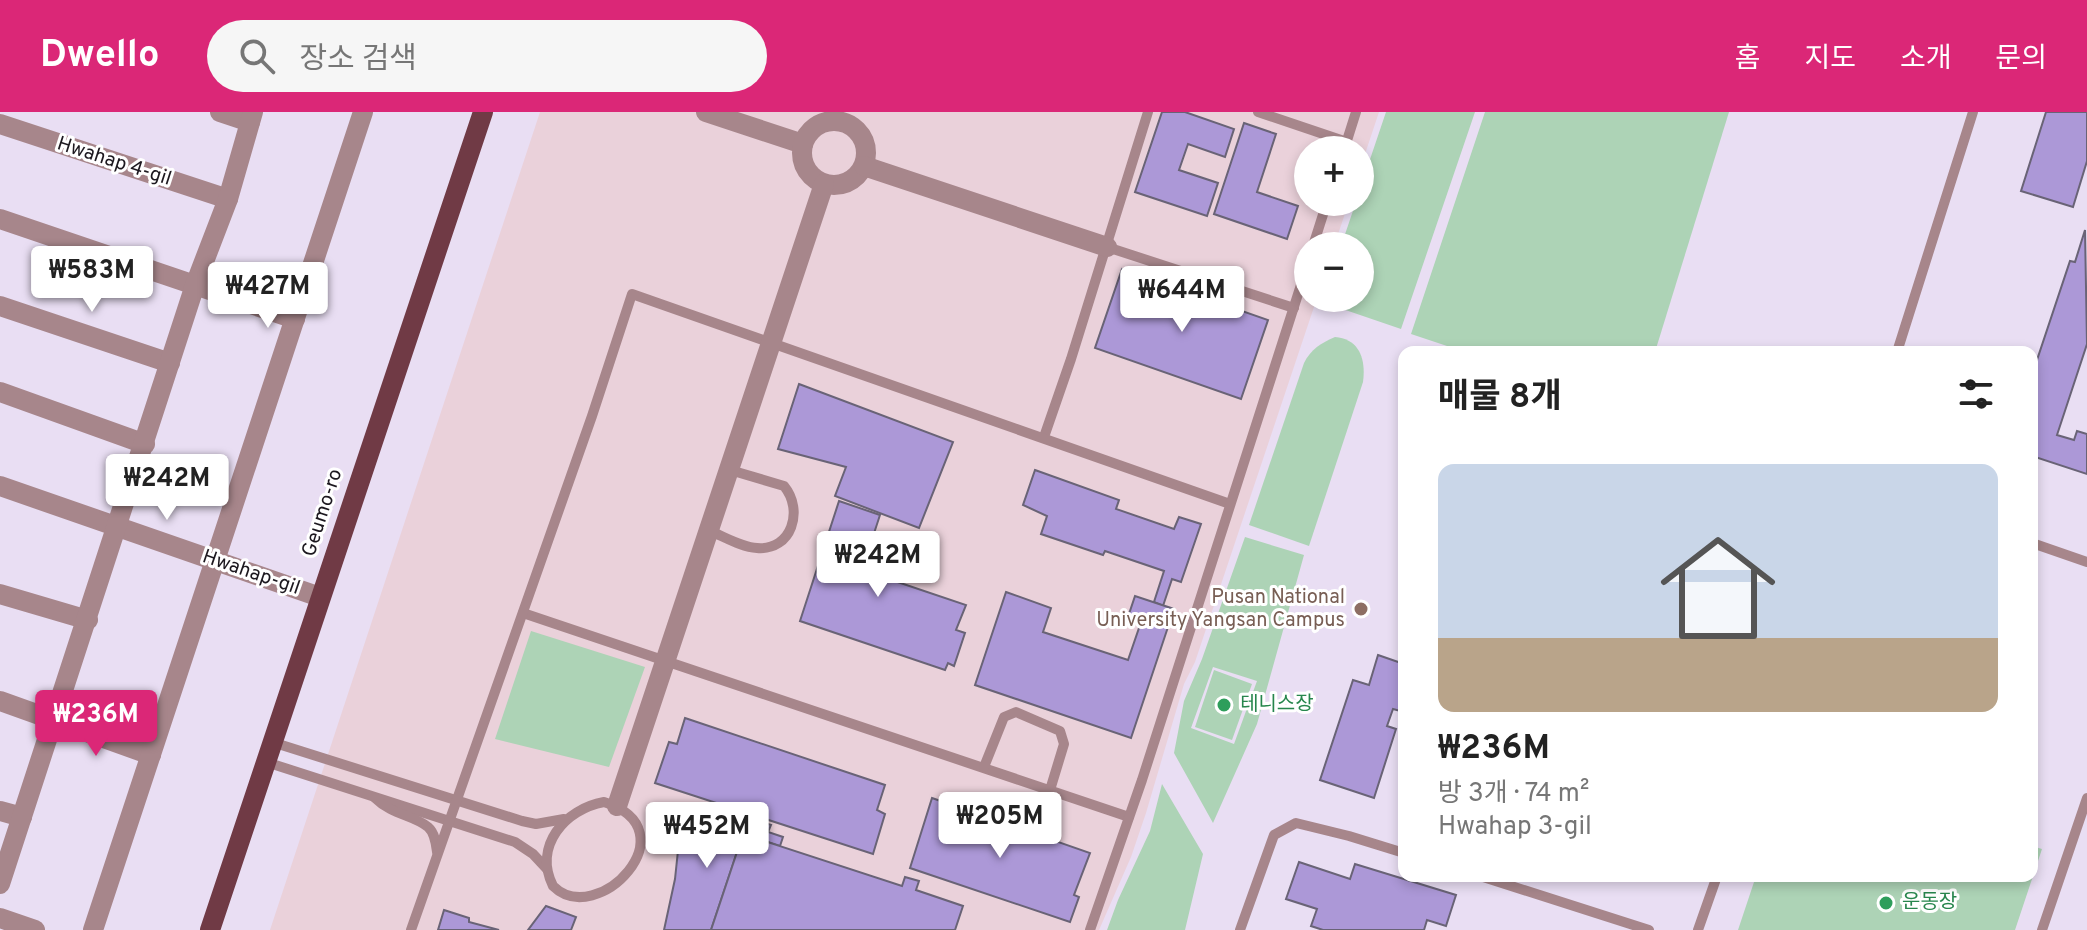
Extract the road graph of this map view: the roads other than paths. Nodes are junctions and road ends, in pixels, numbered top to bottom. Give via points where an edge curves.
1 (220, 112) edge
2 (363, 112) edge
3 (483, 112) edge
4 (706, 112) edge
5 (1148, 112) edge
6 (1258, 112) edge
7 (1356, 112) edge
8 (1973, 112) edge
9 (251, 117) edge
10 (847, 117) edge
11 (0, 124) edge
12 (1319, 136) edge
13 (1348, 136) edge
14 (803, 144) junction
15 (864, 166) junction
16 (824, 184) junction
17 (228, 199) junction
18 (0, 219) edge
19 (1107, 247) junction
20 (195, 285) junction
21 (0, 306) edge
22 (1294, 308) joint
23 (295, 319) junction
24 (771, 343) junction
25 (1899, 346) edge
26 (170, 363) junction
27 (0, 392) edge
28 (1044, 437) junction
29 (145, 444) junction
30 (730, 470) junction
31 (0, 486) edge
32 (1230, 504) junction
33 (118, 528) junction
34 (710, 531) junction
35 (2038, 545) edge
36 (215, 561) junction
37 (2087, 562) edge
38 (0, 594) edge
39 (320, 597) junction
40 (523, 613) junction
41 (88, 620) junction
42 (667, 663) junction
43 (0, 701) edge
44 (55, 719) junction
45 (272, 742) junction
46 (151, 755) junction
47 (266, 762) junction
48 (984, 767) junction
49 (1050, 790) junction
50 (371, 794) junction
51 (2087, 798) edge
52 (457, 800) junction
53 (617, 806) junction
54 (0, 811) edge
55 (22, 817) junction
56 (1129, 817) junction
57 (566, 819) junction
58 (449, 821) junction
59 (1398, 851) edge
60 (438, 854) junction
61 (547, 869) junction
62 (1499, 882) edge
63 (1715, 882) edge
64 (0, 884) edge
65 (631, 885) dead end
66 (570, 908) dead end
67 (0, 918) edge
68 (35, 930) edge
69 (93, 930) edge
70 (210, 930) edge
71 (411, 930) edge
72 (1090, 930) edge
73 (1240, 930) edge
74 (1649, 930) edge
75 (1698, 930) edge
76 (2042, 930) edge

1 - 9 street
2 - 23 street
3 - 39 main road, Geumo-ro
4 - 14 street
5 - 19 lane
6 - 12 lane
7 - 13 lane
8 - 25 lane
9 - 17 street
10 - 14 street via 815,126
10 - 15 street via 866,145
11 - 17 street, Hwahap 4-gil
14 - 16 street via 803,163
15 - 16 street via 843,184
15 - 19 street
16 - 24 street
17 - 20 street
18 - 20 street
19 - 22 lane
19 - 28 lane
20 - 23 street
20 - 26 street
21 - 26 street
22 - 32 lane
23 - 36 street
24 - 28 lane
24 - 30 street
24 - 40 lane via 632,294
26 - 29 street
27 - 29 street
28 - 32 lane
29 - 33 street
30 - 34 street
30 - 34 lane via 784,486 795,514 791,529 761,549
31 - 33 street, Hwahap-gil
32 - 56 lane
33 - 36 street, Hwahap-gil
33 - 41 street
34 - 42 street
35 - 37 lane
36 - 39 street, Hwahap-gil
36 - 46 street
38 - 41 street
39 - 45 main road, Geumo-ro
40 - 42 lane
40 - 52 lane
41 - 44 street
42 - 48 lane
42 - 53 street
43 - 44 street
44 - 46 street
44 - 55 street
45 - 47 main road, Geumo-ro
45 - 52 lane
46 - 69 street
47 - 50 lane
47 - 70 main road, Geumo-ro
48 - 49 lane
48 - 49 lane via 1004,717 1016,712 1060,731 1064,744
49 - 56 lane
50 - 58 lane
50 - 60 lane via 385,808 428,827
51 - 76 lane
52 - 57 lane via 536,824
52 - 58 lane
53 - 57 lane via 592,804
53 - 65 lane via 634,825 640,844
54 - 55 street
55 - 64 street
56 - 72 lane
57 - 61 lane via 547,850
58 - 60 lane
58 - 61 lane via 515,842
59 - 73 lane via 1296,823 1284,828 1274,835
60 - 71 lane
61 - 66 lane via 558,896
62 - 74 lane
63 - 75 lane
67 - 68 street

